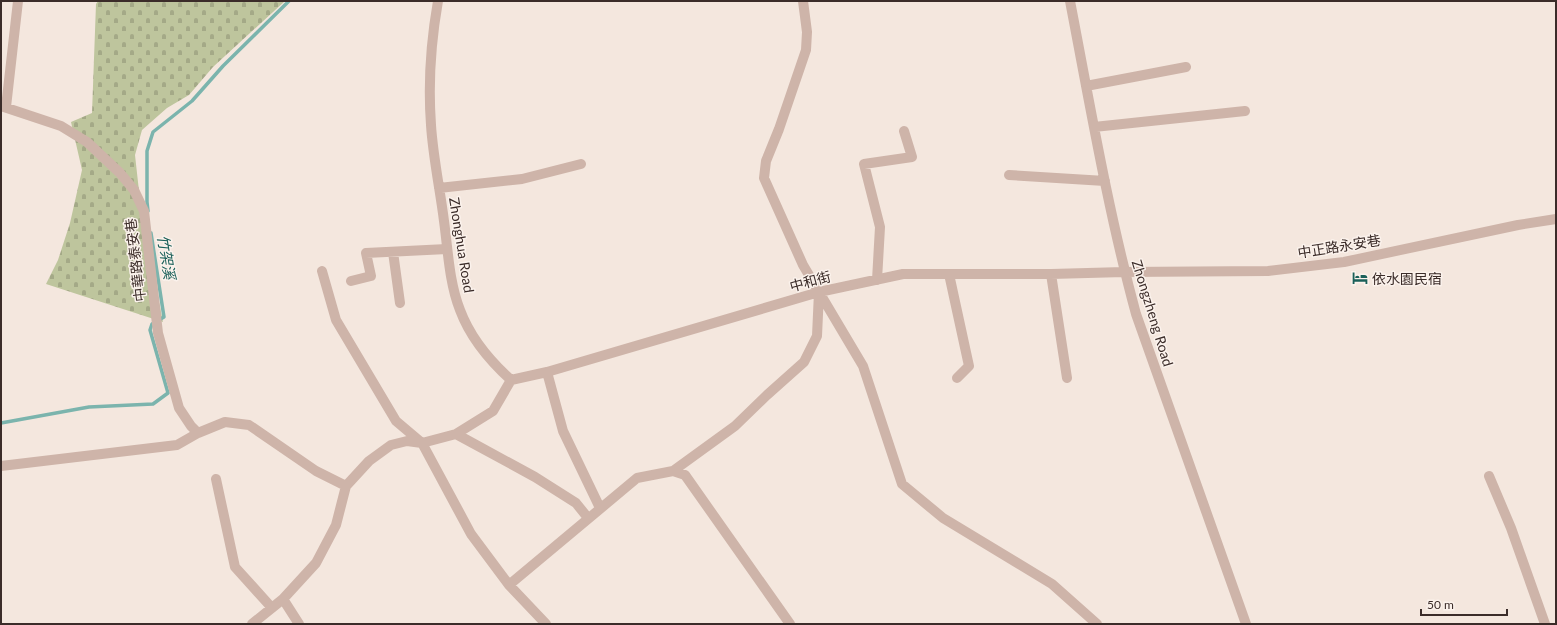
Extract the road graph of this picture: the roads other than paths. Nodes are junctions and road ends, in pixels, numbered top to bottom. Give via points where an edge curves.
1 (18, 1) edge
2 (438, 1) edge
3 (803, 1) edge
4 (1070, 1) edge
5 (1186, 67) dead end
6 (1086, 86) junction
7 (3, 107) edge
8 (1245, 111) dead end
9 (1094, 127) junction
10 (904, 130) dead end
11 (581, 164) dead end
12 (1009, 175) dead end
13 (1105, 181) junction
14 (439, 188) junction
15 (1556, 219) edge
16 (446, 249) junction
17 (393, 252) junction
18 (322, 271) dead end
19 (1124, 272) junction
20 (949, 274) junction
21 (1051, 274) junction
22 (877, 280) junction
23 (351, 281) dead end
24 (819, 292) junction
25 (400, 303) dead end
26 (547, 372) junction
27 (957, 378) dead end
28 (1067, 378) dead end
29 (512, 380) junction
30 (198, 433) junction
31 (456, 434) junction
32 (422, 443) junction
33 (1, 466) edge
34 (673, 471) junction
35 (1489, 476) dead end
36 (216, 479) dead end
37 (346, 486) junction
38 (600, 508) junction
39 (588, 518) junction
40 (509, 584) junction
41 (283, 599) junction
42 (272, 608) junction
43 (252, 624) edge
44 (300, 624) edge
45 (546, 624) edge
46 (790, 624) edge
47 (1097, 624) edge
48 (1246, 624) edge
49 (1545, 624) edge

1 - 7 street
2 - 14 street, Zhonghua Road via 431,74 431,124
3 - 24 street via 807,32 806,50 766,161 764,178 803,265
4 - 6 street, Zhongzheng Road
5 - 6 street
6 - 9 street, Zhongzheng Road
7 - 30 street, 中華路泰安巷 via 61,126 87,142 134,190 144,210 157,327 179,408
8 - 9 street
9 - 13 street, Zhongzheng Road
10 - 22 street via 912,157 864,164 880,226
11 - 14 street via 522,179
12 - 13 street
13 - 19 street, Zhongzheng Road
14 - 16 street, Zhonghua Road
15 - 19 street, 中正路永安巷 via 1344,262 1275,270
16 - 17 street
16 - 29 street, Zhonghua Road via 460,311 472,335 495,365
17 - 23 street via 366,253 370,276
17 - 25 street
18 - 32 street via 336,320 356,356 396,421
19 - 21 street, 中和街
19 - 48 street, Zhongzheng Road via 1136,314
20 - 21 street, 中和街
20 - 22 street, 中和街 via 904,274
20 - 27 street via 969,366
21 - 28 street
22 - 24 street, 中和街
24 - 26 street, 中和街
24 - 34 street via 817,336 804,362 736,426
24 - 47 street via 863,366 902,484 943,518 1052,584
26 - 29 street, 中和街
26 - 38 street via 563,431
29 - 31 street via 493,411
30 - 33 street via 177,445
30 - 37 street via 225,422 249,426 316,471
31 - 32 street
31 - 39 street via 535,476 576,503
32 - 37 street via 407,441 391,445 369,461
32 - 40 street via 471,534
34 - 38 street via 637,478
34 - 46 street via 686,475
35 - 49 street via 1511,528
36 - 42 street via 235,567
37 - 41 street via 336,525 316,562
38 - 39 street
39 - 40 street
40 - 45 street
41 - 42 street
41 - 44 street
42 - 43 street

